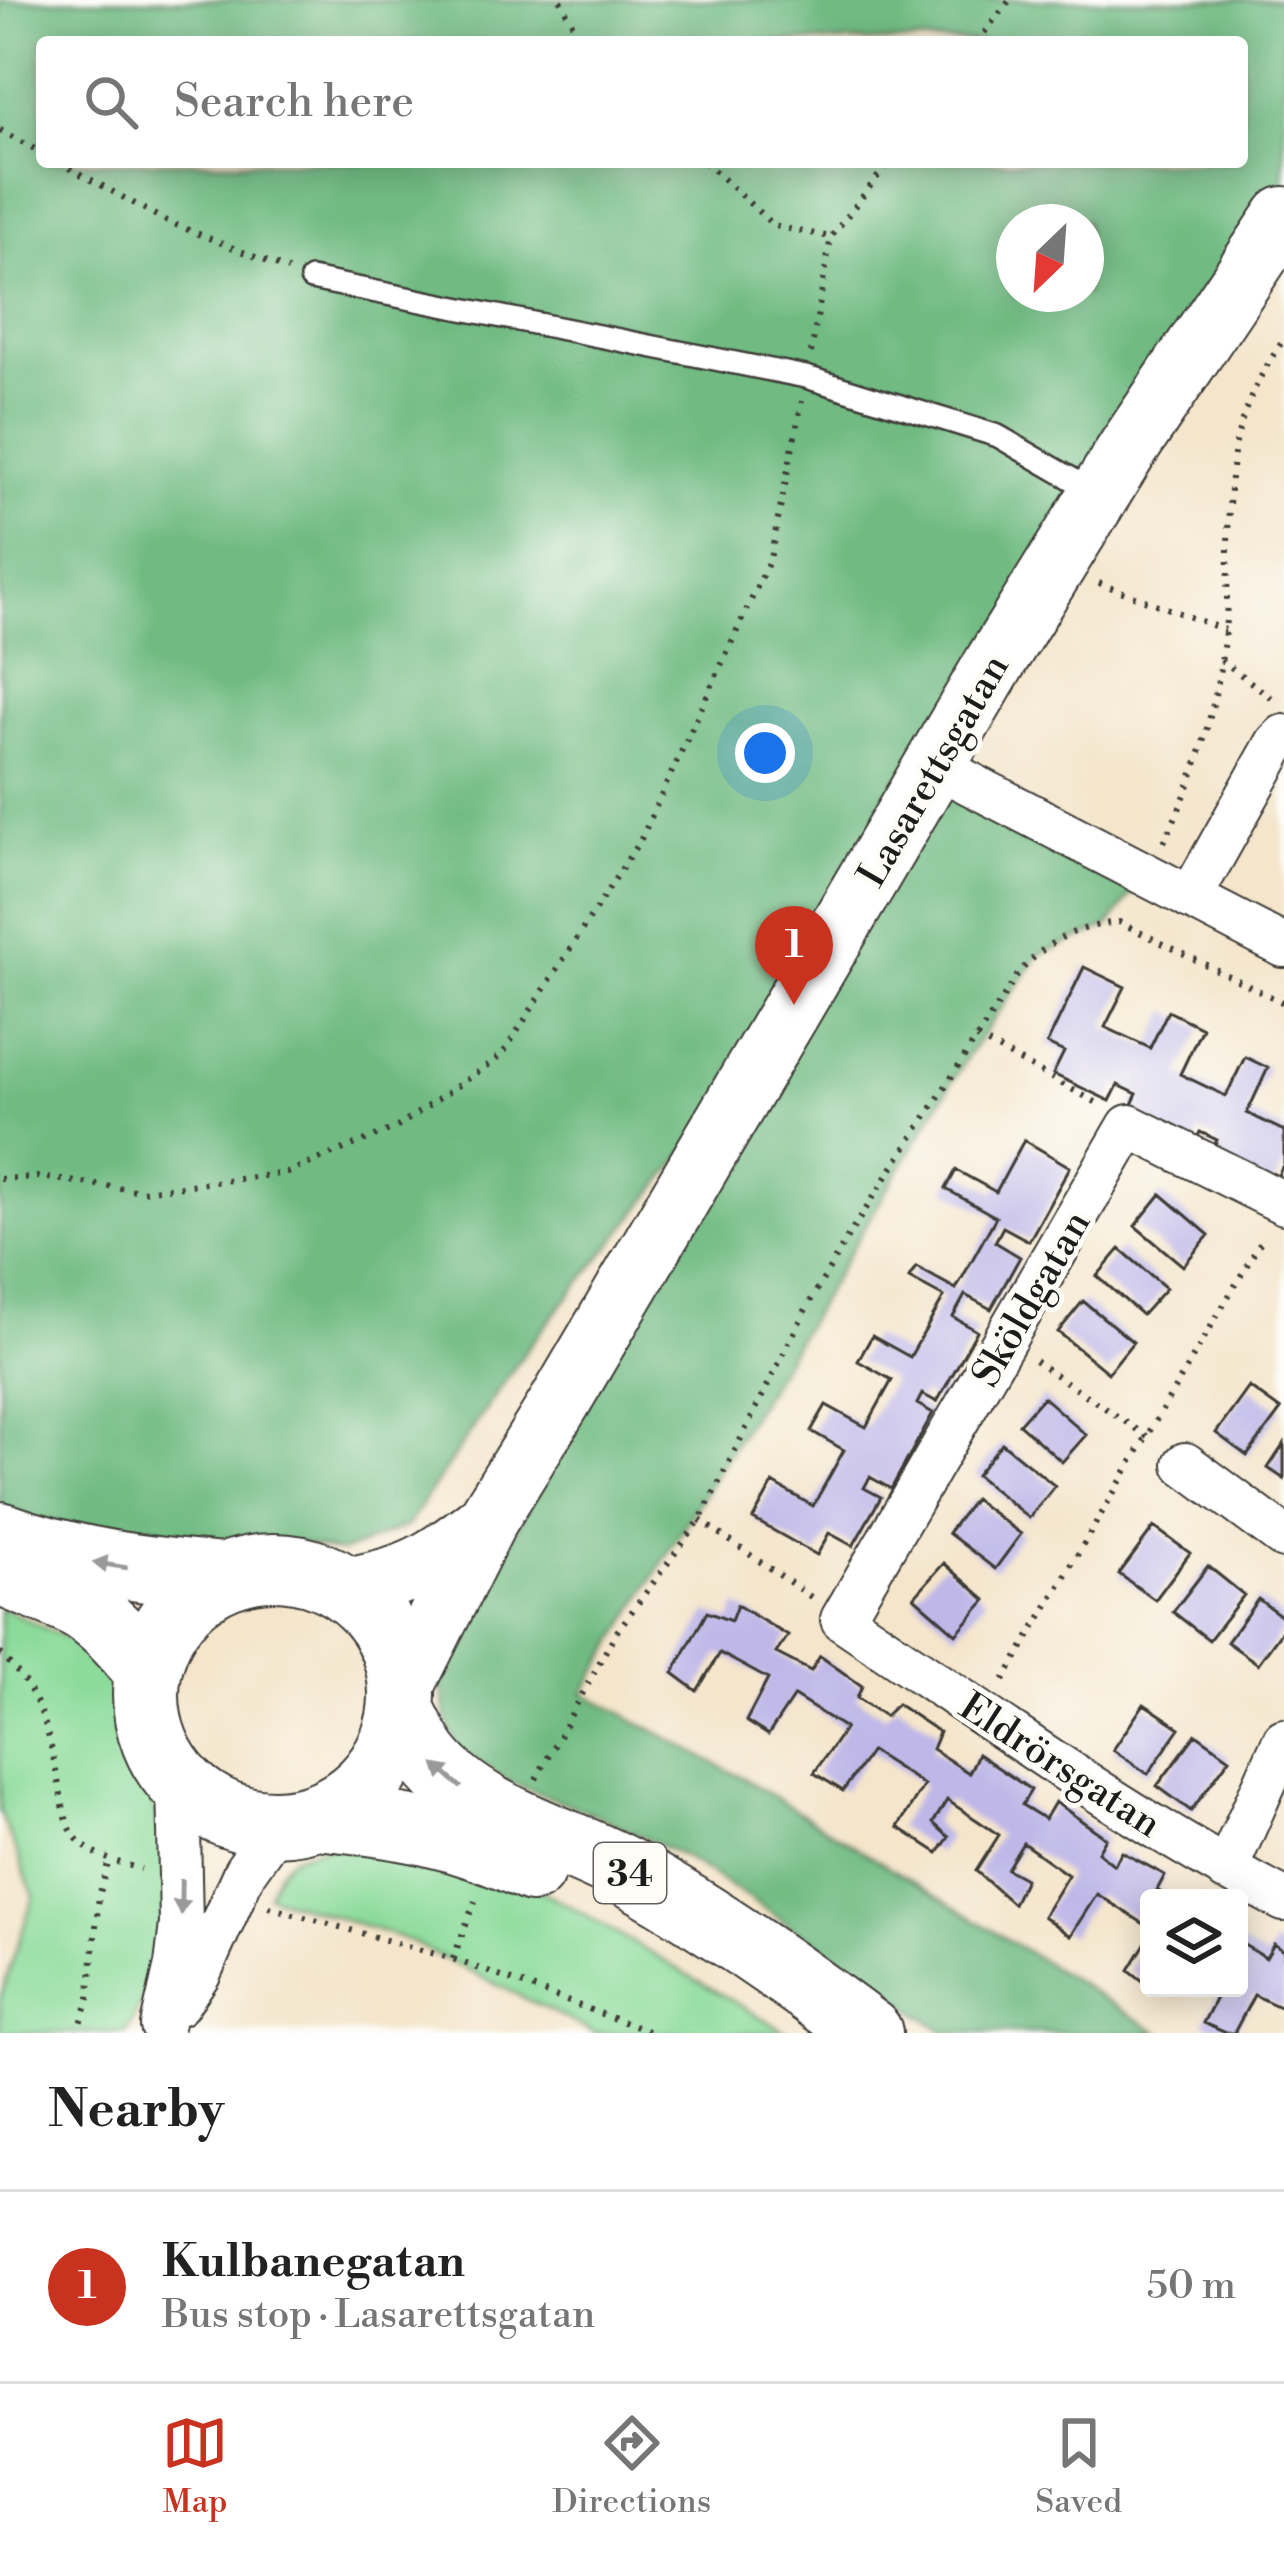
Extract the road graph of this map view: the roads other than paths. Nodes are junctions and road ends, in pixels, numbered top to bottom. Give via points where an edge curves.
1 (1284, 217) edge
2 (310, 279) road end
3 (1099, 494) junction
4 (1284, 736) edge
5 (936, 766) junction
6 (1190, 898) junction
7 (1284, 946) edge
8 (1284, 1203) edge
9 (1186, 1463) dead end
10 (487, 1520) junction
11 (0, 1534) edge
12 (1284, 1537) edge
13 (0, 1571) edge
14 (223, 1577) junction
15 (346, 1588) junction
16 (842, 1619) joint
17 (148, 1671) junction
18 (402, 1699) junction
19 (1284, 1740) edge
20 (178, 1780) junction
21 (298, 1820) junction
22 (1226, 1870) junction
23 (1284, 1900) edge
24 (160, 2030) edge
25 (833, 2033) edge
26 (869, 2033) edge

1 - 3 street, Lasarettsgatan
2 - 3 lane via 806,377 998,436
3 - 5 street, Lasarettsgatan
4 - 6 street
5 - 6 street
5 - 10 street, Lasarettsgatan
6 - 7 street
8 - 16 street, Sköldgatan via 1129,1126
9 - 12 street
10 - 15 street, Lasarettsgatan via 413,1571
10 - 18 street, Lasarettsgatan
14 -> 11 main road, 34 via 91,1562
13 - 17 main road via 77,1604
14 - 15 main road, 34 via 286,1567
14 - 17 main road, 34 via 174,1615
15 - 18 main road, 34 via 392,1642
16 - 22 street, Eldrörsgatan
17 - 20 main road, 34 via 154,1741
18 - 21 main road via 392,1745 374,1776 338,1806
26 -> 18 main road, 34 via 624,1870 464,1790 427,1757
19 - 22 street
20 - 21 main road, 34 via 214,1808 257,1822
20 -> 24 street via 181,1924
21 - 24 street via 254,1854 199,1974
21 - 25 main road, 34 via 425,1830 485,1848
22 - 23 street, Eldrörsgatan

